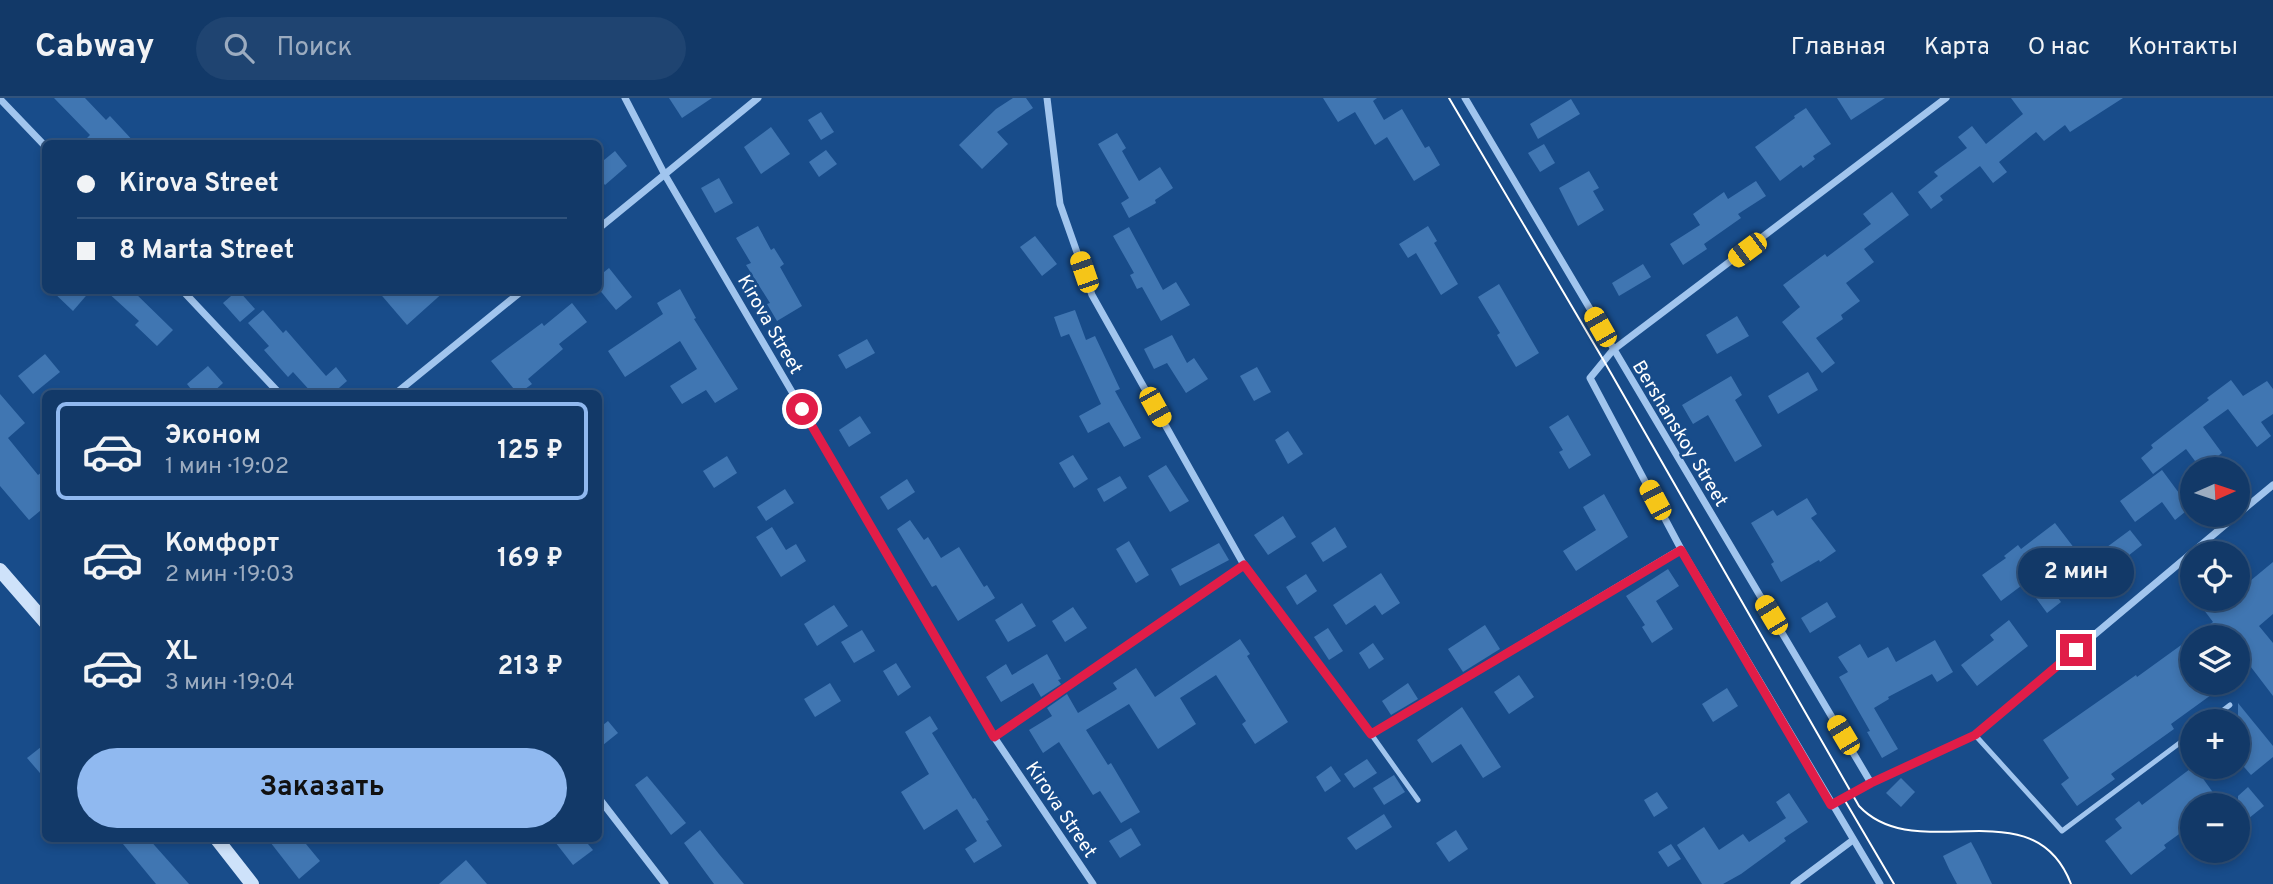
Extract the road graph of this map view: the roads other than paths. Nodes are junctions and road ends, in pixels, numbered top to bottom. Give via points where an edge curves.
1 (625, 98) edge
2 (758, 98) edge
3 (1047, 98) edge
4 (1465, 98) edge
5 (1947, 98) edge
6 (0, 99) edge
7 (42, 143) edge
8 (666, 175) junction
9 (602, 226) edge
10 (186, 294) edge
11 (518, 294) edge
12 (1614, 351) junction
13 (276, 390) edge
14 (400, 390) edge
15 (2273, 485) edge
16 (2250, 504) edge
17 (2223, 527) edge
18 (1681, 550) junction
19 (1244, 565) junction
20 (0, 570) edge
21 (42, 618) edge
22 (2230, 705) dead end
23 (2225, 709) edge
24 (1371, 734) junction
25 (1975, 735) junction
26 (994, 737) junction
27 (2180, 743) edge
28 (1871, 783) junction
29 (1418, 800) dead end
30 (602, 802) edge
31 (1831, 805) junction
32 (1853, 840) junction
33 (219, 842) edge
34 (252, 884) edge
35 (666, 884) edge
36 (1093, 884) edge
37 (1794, 884) edge
38 (1880, 884) edge

1 - 8 street, Kirova Street
2 - 8 street
3 - 19 street via 1060,204 1092,295
4 - 12 street, Bershanskoy Street
5 - 12 street
6 - 7 street
8 - 9 street
8 - 26 street, Kirova Street
10 - 13 street
11 - 14 street
12 - 18 street via 1590,378
12 - 28 street, Bershanskoy Street
15 - 16 street
17 - 25 street
18 - 24 street
18 - 31 street
19 - 24 street
19 - 26 street
20 - 21 main road
22 - 23 lane
24 - 29 lane
25 - 27 lane via 2062,831
25 - 28 street
26 - 36 street, Kirova Street
28 - 31 street
30 - 35 street
31 - 32 street
32 - 37 street
32 - 38 street
33 - 34 main road

